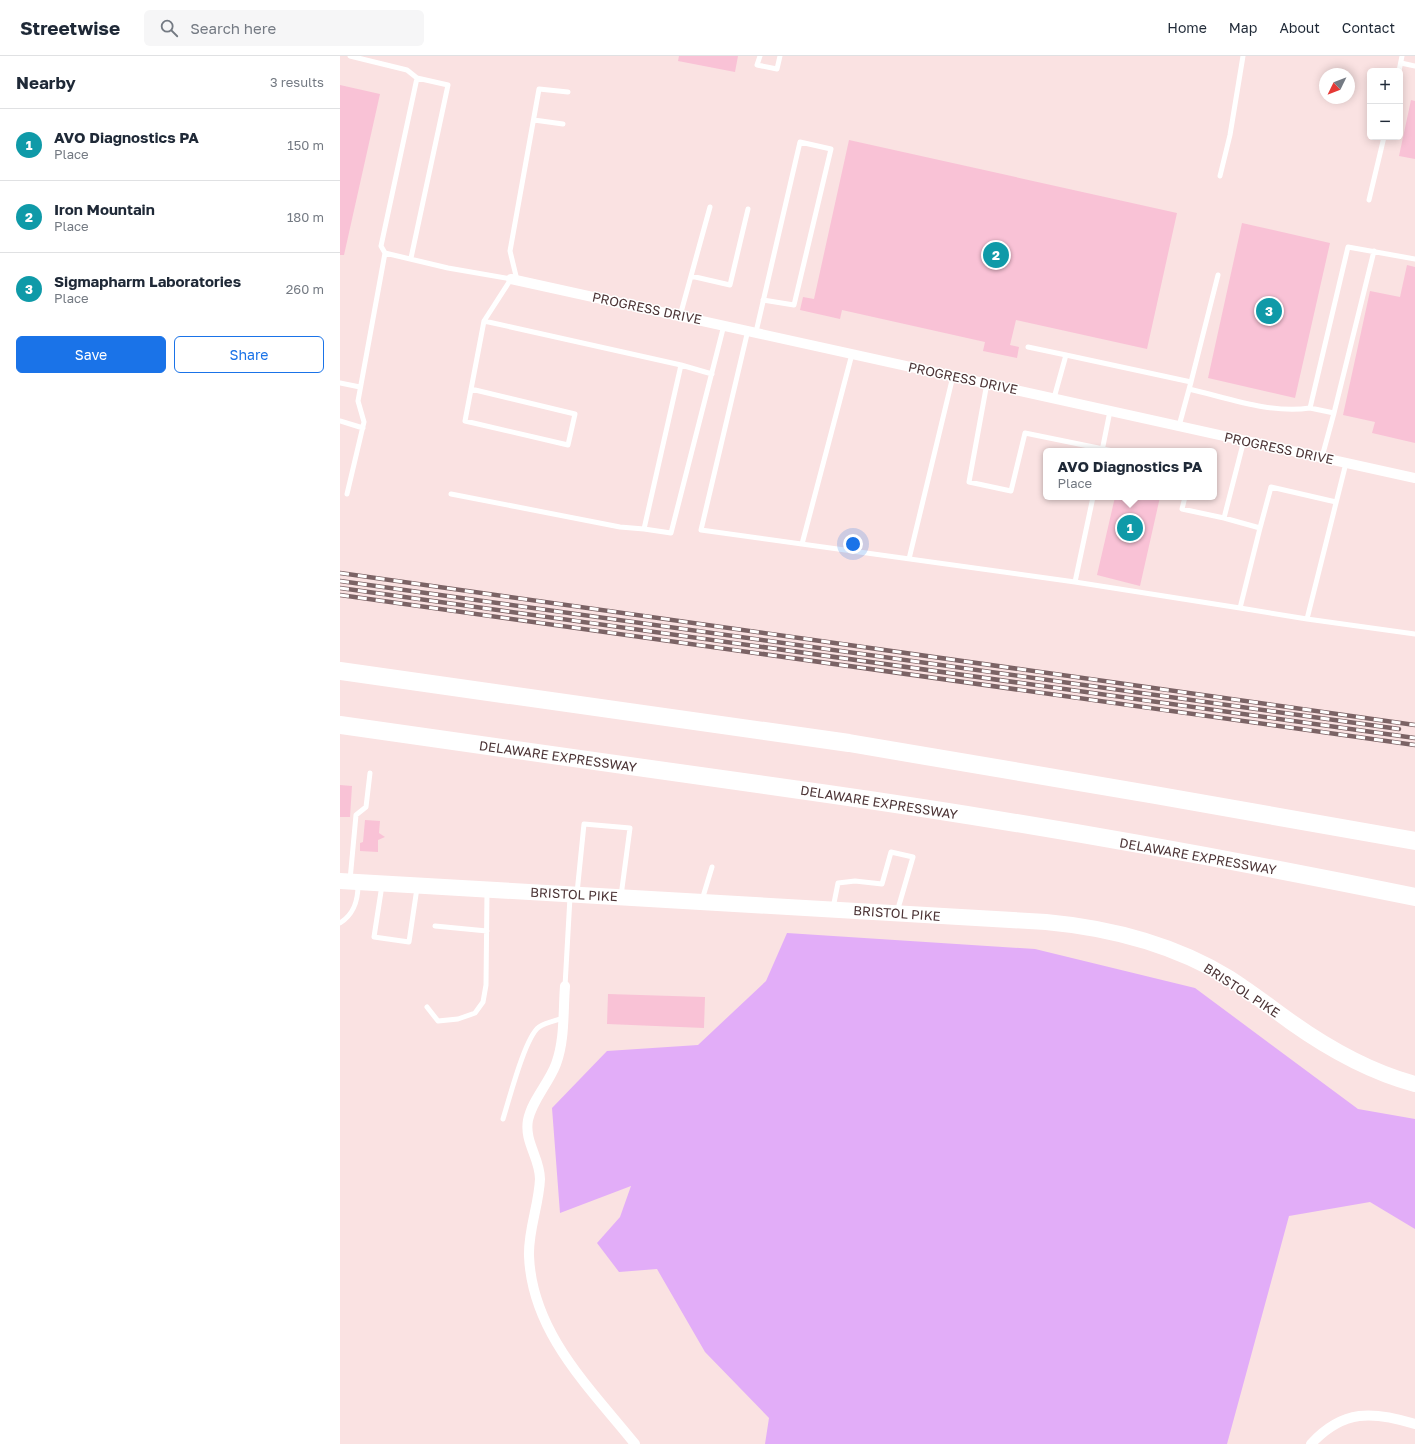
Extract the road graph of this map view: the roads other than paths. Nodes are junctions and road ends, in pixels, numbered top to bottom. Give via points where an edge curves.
1 (350, 56) edge
2 (760, 56) edge
3 (780, 56) edge
4 (1243, 56) edge
5 (1402, 56) edge
6 (1401, 63) junction
7 (1415, 66) edge
8 (1400, 68) edge
9 (417, 78) junction
10 (568, 92) dead end
11 (534, 120) junction
12 (563, 124) dead end
13 (1383, 140) edge
14 (1220, 176) dead end
15 (1369, 200) dead end
16 (710, 207) dead end
17 (748, 209) dead end
18 (1374, 252) junction
19 (385, 253) junction
20 (411, 258) junction
21 (1415, 259) edge
22 (1218, 275) dead end
23 (691, 276) junction
24 (514, 279) junction
25 (763, 300) junction
26 (680, 316) junction
27 (484, 321) junction
28 (724, 325) junction
29 (752, 331) junction
30 (1028, 347) dead end
31 (852, 354) junction
32 (1066, 355) junction
33 (681, 365) junction
34 (712, 374) junction
35 (953, 376) junction
36 (340, 382) edge
37 (1191, 382) junction
38 (988, 384) junction
39 (360, 387) junction
40 (1189, 388) junction
41 (471, 389) junction
42 (1054, 398) junction
43 (1310, 408) junction
44 (1110, 410) junction
45 (1334, 413) junction
46 (340, 422) edge
47 (1179, 426) junction
48 (363, 428) junction
49 (1244, 440) junction
50 (1093, 448) edge
51 (1102, 448) edge
52 (1322, 457) junction
53 (1346, 463) junction
54 (1415, 478) edge
55 (347, 494) dead end
56 (451, 494) dead end
57 (1092, 500) edge
58 (1184, 500) edge
59 (1336, 502) junction
60 (1224, 518) junction
61 (1260, 528) junction
62 (644, 529) junction
63 (802, 544) junction
64 (909, 559) junction
65 (1075, 582) junction
66 (1240, 608) junction
67 (1307, 619) junction
68 (1415, 634) edge
69 (340, 671) edge
70 (340, 725) edge
71 (370, 773) dead end
72 (1415, 842) edge
73 (712, 867) dead end
74 (349, 881) edge
75 (382, 883) junction
76 (417, 885) junction
77 (487, 889) junction
78 (574, 894) junction
79 (621, 896) junction
80 (1415, 897) edge
81 (702, 901) junction
82 (832, 909) junction
83 (897, 913) junction
84 (340, 923) edge
85 (435, 926) dead end
86 (487, 931) junction
87 (565, 986) joint
88 (427, 1007) dead end
89 (563, 1018) junction
90 (1415, 1084) edge
91 (503, 1119) dead end
92 (1415, 1424) edge
93 (635, 1444) edge
94 (1311, 1444) edge

1 - 9 lane via 407,70
2 - 3 lane via 757,65 777,69
4 - 14 lane via 1230,135
5 - 6 lane
6 - 7 lane
6 - 8 lane
9 - 19 lane via 381,246
9 - 20 lane via 448,85
10 - 11 lane via 540,89
11 - 12 lane
11 - 24 lane via 510,251
13 - 15 lane
16 - 23 lane
17 - 23 lane via 730,285
18 - 21 lane
18 - 43 lane via 1348,247
18 - 45 lane
19 - 20 lane
19 - 39 lane
20 - 24 lane via 448,268
22 - 37 lane
23 - 26 lane
24 - 26 street, PROGRESS DRIVE
24 - 27 lane
25 - 25 lane via 800,142 831,149 794,305
25 - 29 lane
26 - 28 street, PROGRESS DRIVE
27 - 33 lane
27 - 41 lane
28 - 29 street, PROGRESS DRIVE
28 - 34 lane
29 - 31 street, PROGRESS DRIVE
29 - 63 lane via 701,530
30 - 32 lane
31 - 35 street, PROGRESS DRIVE
31 - 63 lane
32 - 37 lane
32 - 42 lane
33 - 34 lane
33 - 62 lane
34 - 62 lane via 671,533
35 - 38 street, PROGRESS DRIVE
35 - 64 lane
36 - 39 lane
37 - 40 lane
38 - 42 street, PROGRESS DRIVE
38 - 50 lane via 969,482 1011,491 1025,433
39 - 48 lane via 358,401 364,422
40 - 43 lane via 1270,408
40 - 47 lane
41 - 41 lane via 465,420 568,445 575,414
42 - 44 street, PROGRESS DRIVE
43 - 45 lane
44 - 47 street, PROGRESS DRIVE
44 - 51 lane
45 - 52 lane
46 - 48 lane
47 - 49 street, PROGRESS DRIVE
48 - 55 lane
49 - 52 street, PROGRESS DRIVE
49 - 60 lane
52 - 53 street, PROGRESS DRIVE
53 - 54 street, PROGRESS DRIVE
53 - 59 lane
56 - 62 lane via 620,527
57 - 65 lane
58 - 60 lane via 1182,509
59 - 61 lane via 1271,487
59 - 67 lane
60 - 61 lane
61 - 66 lane
63 - 64 lane
64 - 65 lane
65 - 66 lane
66 - 67 lane
67 - 68 lane
69 - 72 highway via 849,744 1155,794
70 - 80 highway, DELAWARE EXPRESSWAY via 981,818 1163,849
71 - 74 lane via 366,807 356,815
73 - 81 lane
74 - 75 main road, BRISTOL PIKE
74 - 84 lane via 358,896 354,909
75 - 76 main road, BRISTOL PIKE
75 - 76 lane via 374,936 409,942
76 - 77 main road, BRISTOL PIKE
77 - 78 main road, BRISTOL PIKE
77 - 86 lane
78 - 79 main road, BRISTOL PIKE
78 - 79 lane via 584,824 630,828
78 - 87 lane
79 - 81 main road, BRISTOL PIKE
81 - 82 main road, BRISTOL PIKE
82 - 83 main road, BRISTOL PIKE
82 - 83 lane via 838,883 855,881 882,884 891,852 913,857
83 - 90 main road, BRISTOL PIKE via 1067,924 1107,930 1146,940 1218,972 1309,1035 1349,1058
85 - 86 lane
86 - 88 lane via 486,985 483,1002 475,1013 458,1019 438,1021
87 - 89 street
89 - 91 lane via 540,1026 532,1034 514,1079
89 - 93 street via 556,1063 532,1110 527,1128 540,1180 530,1231 530,1268 538,1304 561,1352
92 - 94 street via 1388,1415 1356,1416 1324,1430

